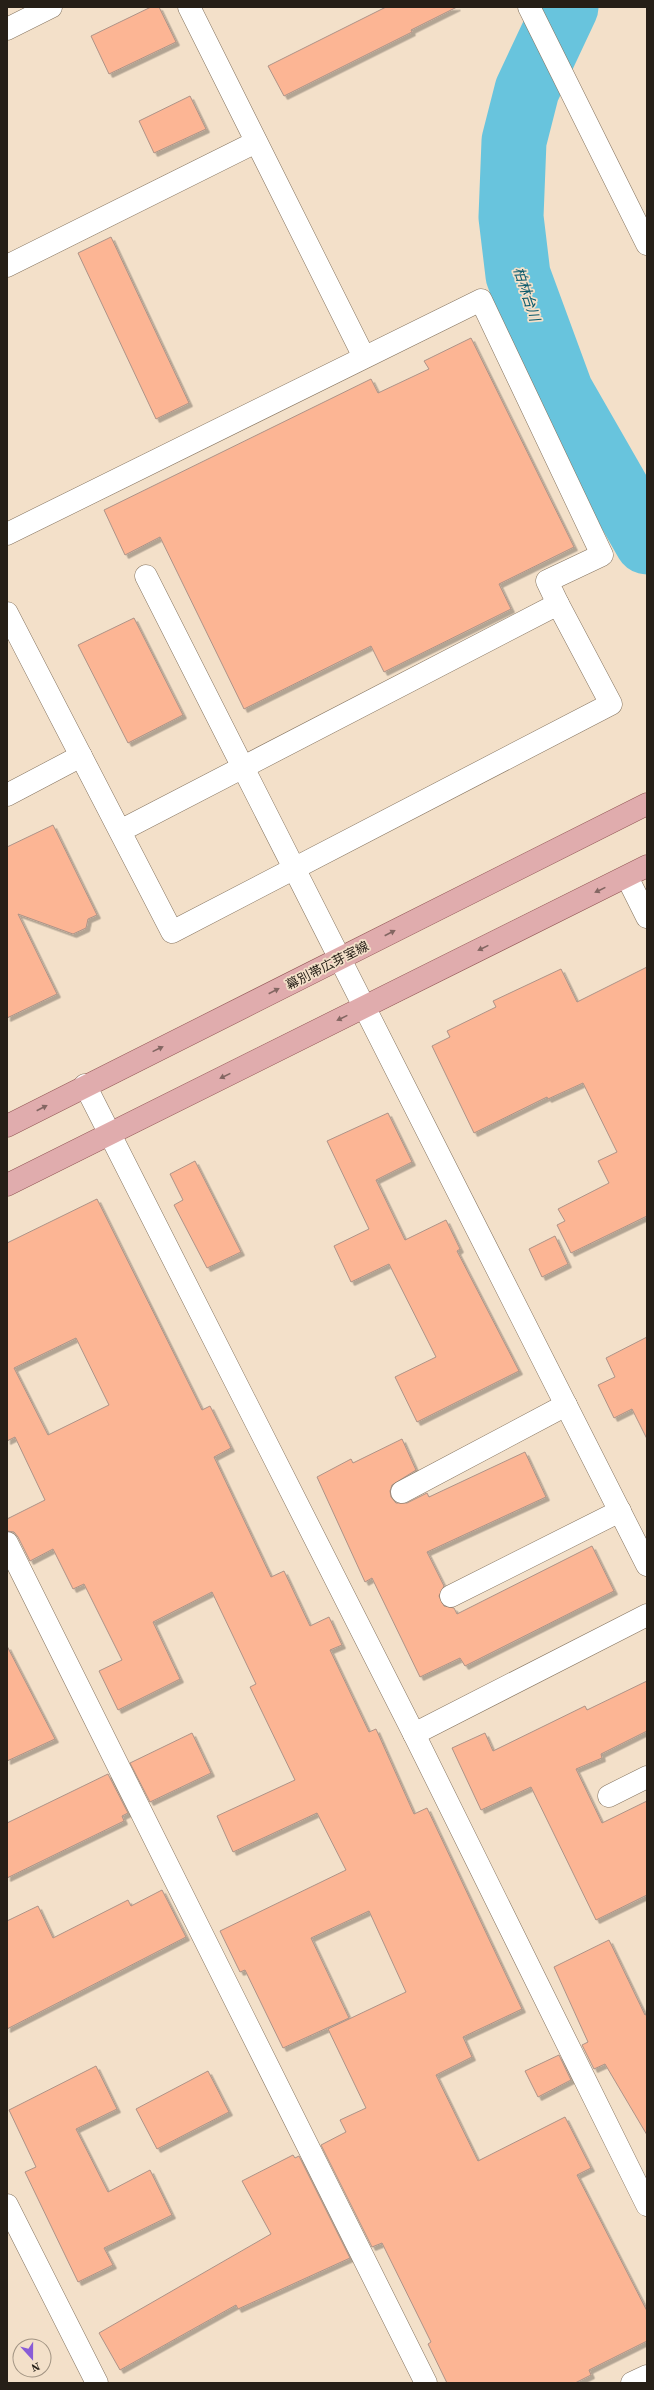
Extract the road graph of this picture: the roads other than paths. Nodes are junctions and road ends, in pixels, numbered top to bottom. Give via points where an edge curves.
1 (51, 7) edge
2 (189, 7) edge
3 (529, 7) edge
4 (7, 29) edge
5 (256, 142) junction
6 (647, 244) edge
7 (7, 266) edge
8 (364, 357) junction
9 (7, 534) edge
10 (146, 576) dead end
11 (558, 604) junction
12 (7, 613) edge
13 (81, 756) junction
14 (243, 767) junction
15 (7, 795) edge
16 (647, 804) edge
17 (120, 831) junction
18 (647, 866) edge
19 (295, 868) junction
20 (627, 877) junction
21 (647, 917) edge
22 (341, 958) junction
23 (365, 1007) junction
24 (85, 1085) junction
25 (7, 1126) edge
26 (110, 1132) junction
27 (7, 1185) edge
28 (566, 1404) junction
29 (402, 1492) dead end
30 (620, 1511) junction
31 (7, 1543) edge
32 (647, 1564) edge
33 (451, 1596) dead end
34 (647, 1615) edge
35 (414, 1734) junction
36 (647, 1777) edge
37 (609, 1796) dead end
38 (7, 2205) edge
39 (647, 2205) edge
40 (647, 2376) edge
41 (97, 2383) edge
42 (426, 2383) edge
43 (632, 2383) edge

1 - 4 street
2 - 5 street
3 - 6 street
5 - 7 street
5 - 8 street
8 - 9 street
8 - 11 street via 481,300 602,555 547,581
10 - 14 street
11 - 14 street
11 - 19 street via 611,704
12 - 13 street
13 - 15 street
13 - 17 street
14 - 17 street
14 - 19 street
22 -> 16 main road, 幕別帯広芽室線
17 - 19 street via 172,932
18 - 20 main road
19 - 22 street
20 - 21 street
20 -> 23 main road
22 - 23 street
24 -> 22 main road, 幕別帯広芽室線
23 -> 26 main road
23 - 28 street
25 -> 24 main road, 幕別帯広芽室線
24 - 26 street
26 - 27 main road
26 - 35 street
28 - 29 street
28 - 30 street
30 - 32 street
30 - 33 street
31 - 42 street
34 - 35 street
35 - 39 street
36 - 37 street
38 - 41 street
40 - 43 street

